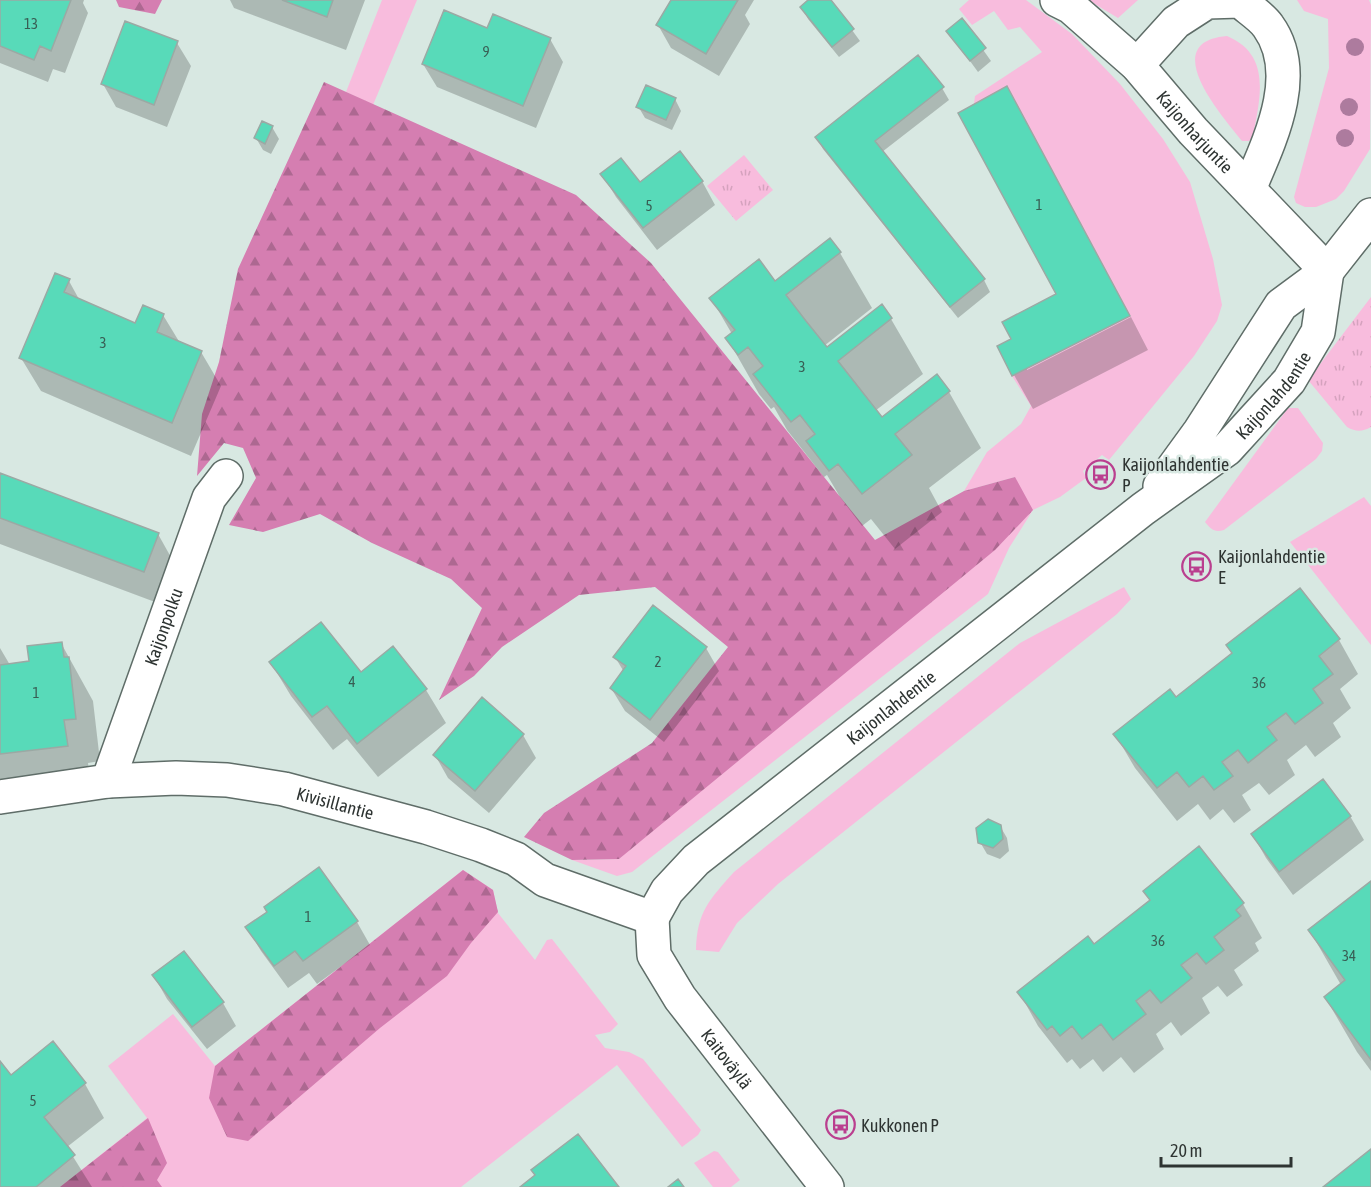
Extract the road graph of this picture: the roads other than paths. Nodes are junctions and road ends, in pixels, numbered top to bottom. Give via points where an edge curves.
1 (1057, 0) edge
2 (1137, 65) junction
3 (1249, 189) junction
4 (1371, 215) edge
5 (1327, 271) junction
6 (226, 476) dead end
7 (1143, 509) junction
8 (108, 781) junction
9 (0, 797) edge
10 (652, 918) junction
11 (827, 1187) edge

1 - 2 street, Kaijonharjuntie via 1071,7
2 - 3 street, Kaijonharjuntie
2 - 3 street via 1176,22 1207,2 1240,1 1268,25 1279,49 1285,81 1271,137
3 - 5 street, Kaijonharjuntie
4 - 5 street, Kaijonlahdentie
5 - 7 street, Kaijonlahdentie via 1281,305 1200,431
5 - 7 street, Kaijonlahdentie via 1318,332 1289,381 1227,449
6 - 8 street, Kaijonpolku via 209,498
7 - 10 street, Kaijonlahdentie via 696,861 667,891
8 - 9 street, Kivisillantie
8 - 10 street, Kivisillantie via 227,780 284,789 481,845 516,859 545,880
10 - 11 street, Kaitoväylä via 654,955 680,998

